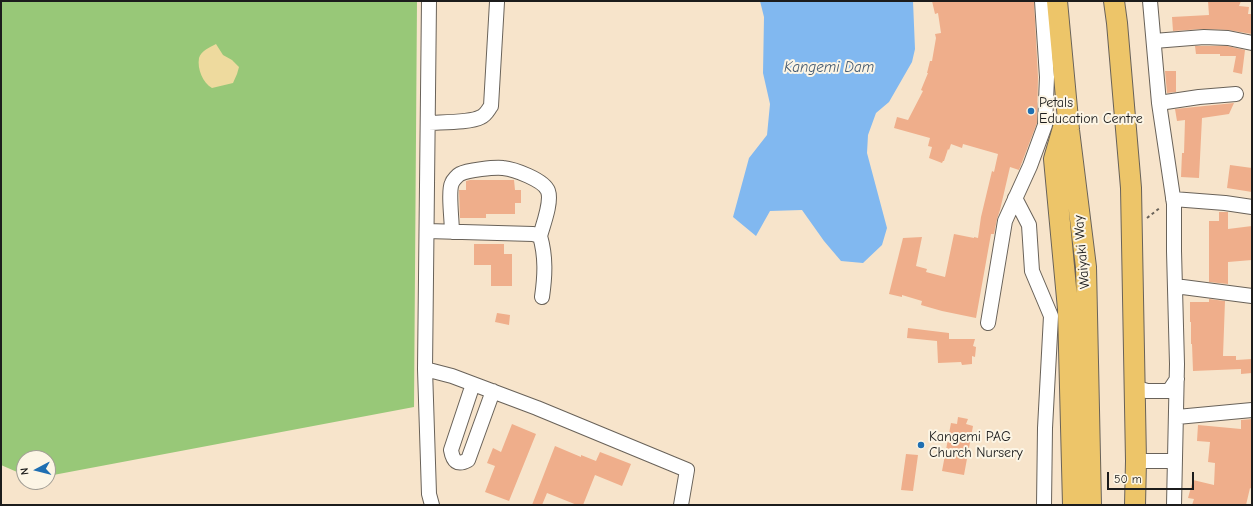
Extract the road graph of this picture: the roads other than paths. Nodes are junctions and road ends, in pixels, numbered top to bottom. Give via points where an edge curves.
1 (430, 1) edge
2 (1042, 1) edge
3 (1057, 1) edge
4 (1114, 1) edge
5 (1150, 1) edge
6 (497, 2) dead end
7 (1154, 41) junction
8 (1252, 43) edge
9 (1236, 94) dead end
10 (1159, 103) junction
11 (1068, 112) junction
12 (428, 123) junction
13 (1015, 198) junction
14 (1173, 199) junction
15 (1252, 208) edge
16 (427, 231) junction
17 (452, 232) junction
18 (540, 236) junction
19 (1175, 286) junction
20 (1252, 296) edge
21 (542, 297) dead end
22 (988, 323) dead end
23 (425, 369) junction
24 (1177, 379) junction
25 (473, 384) junction
26 (1134, 387) junction
27 (493, 392) junction
28 (1252, 410) edge
29 (1177, 417) junction
30 (1136, 461) junction
31 (1175, 461) junction
32 (432, 505) edge
33 (681, 505) edge
34 (1044, 505) edge
35 (1073, 505) edge
36 (1090, 505) edge
37 (1135, 505) edge
38 (1174, 505) edge

1 - 12 street
2 - 13 street via 1047,77 1045,125
3 - 11 highway, Waiyaki Way
4 - 26 highway via 1131,188
5 - 7 street
6 - 12 street via 491,106 481,118 471,121
7 - 8 street via 1204,37
7 - 10 street
9 - 10 street
10 - 14 street
11 - 35 highway via 1054,159 1068,309
11 - 36 highway, Waiyaki Way via 1086,267
12 - 16 street
13 - 22 street via 1005,221
13 - 34 street via 1029,226 1032,271 1051,316
14 - 15 street via 1226,203
14 - 19 street
16 - 17 street
16 - 23 street
17 - 18 street
17 - 18 street via 452,183 460,174 470,170 503,168 530,176 541,182 548,191 549,200
18 - 21 street via 544,250
19 - 20 street
19 - 24 street
23 - 25 street
23 - 32 street via 429,494
24 - 26 street via 1169,391 1148,391
24 - 29 street
25 - 27 street
25 - 27 street via 451,450 452,457 459,463 468,460
26 - 30 highway
27 - 33 street via 687,470
28 - 29 street
29 - 31 street
30 - 31 street
30 - 37 highway
31 - 38 street

